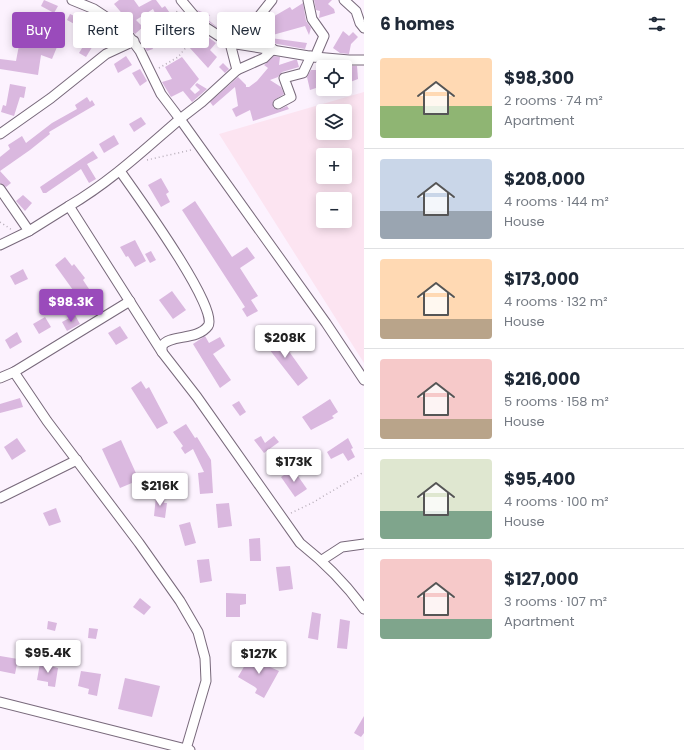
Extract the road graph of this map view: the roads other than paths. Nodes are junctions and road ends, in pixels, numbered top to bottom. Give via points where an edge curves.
1 (72, 0) edge
2 (272, 0) edge
3 (308, 0) edge
4 (344, 0) edge
5 (183, 2) edge
6 (261, 12) edge
7 (364, 28) edge
8 (217, 34) edge
9 (134, 41) junction
10 (234, 48) edge
11 (265, 48) edge
12 (273, 49) junction
13 (313, 56) junction
14 (364, 60) edge
15 (237, 70) junction
16 (278, 104) dead end
17 (180, 119) junction
18 (0, 134) edge
19 (120, 171) junction
20 (0, 189) edge
21 (69, 206) junction
22 (30, 231) junction
23 (0, 245) edge
24 (130, 301) junction
25 (162, 352) junction
26 (14, 372) junction
27 (0, 378) edge
28 (364, 380) edge
29 (77, 460) junction
30 (0, 498) edge
31 (364, 544) edge
32 (322, 560) junction
33 (364, 609) edge
34 (0, 702) edge
35 (188, 750) edge

1 - 9 street via 112,20
2 - 6 street
3 - 13 street via 312,19 324,36
4 - 7 street via 356,11
5 - 8 street via 202,24
9 - 17 street via 161,94
9 - 18 street via 106,54
10 - 15 street
11 - 12 street
12 - 13 street
12 - 15 street via 264,58
13 - 14 street
13 - 16 street via 303,73 284,78 291,97
15 - 17 street
17 - 19 street
17 - 28 street
19 - 21 street
19 - 25 street via 192,279 208,312 210,321 207,327 188,338 166,341 162,346
20 - 22 street
21 - 22 street
21 - 24 street
22 - 23 street
24 - 25 street
24 - 26 street
25 - 32 street via 300,543
26 - 27 street
26 - 29 street
29 - 30 street
29 - 35 street via 140,543 198,632 205,658 206,682
31 - 32 street via 342,547
32 - 33 street
34 - 35 street

